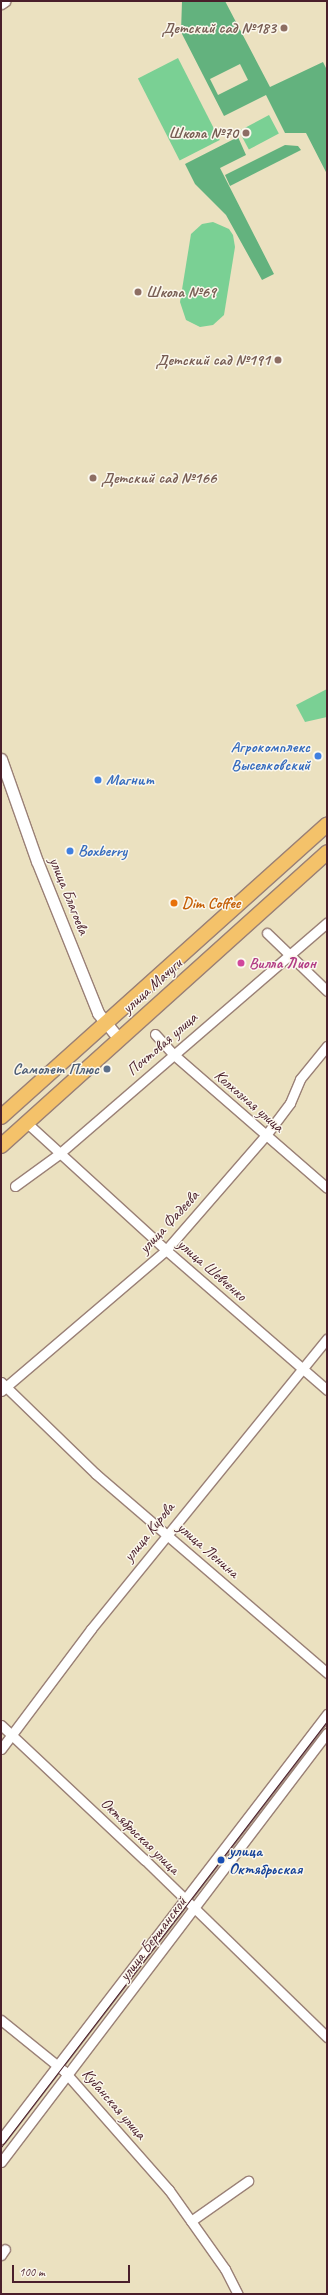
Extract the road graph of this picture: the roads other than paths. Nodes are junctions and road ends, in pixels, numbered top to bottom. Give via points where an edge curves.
1 (1, 759) edge
2 (327, 825) edge
3 (327, 852) edge
4 (327, 922) edge
5 (267, 933) dead end
6 (289, 956) junction
7 (327, 991) edge
8 (104, 1024) junction
9 (155, 1034) dead end
10 (119, 1039) junction
11 (327, 1046) edge
12 (172, 1054) junction
13 (1, 1117) edge
14 (27, 1123) junction
15 (266, 1135) junction
16 (1, 1146) edge
17 (59, 1154) junction
18 (15, 1186) dead end
19 (327, 1188) edge
20 (166, 1250) junction
21 (327, 1339) edge
22 (302, 1369) junction
23 (3, 1387) edge
24 (327, 1390) edge
25 (167, 1534) junction
26 (327, 1673) edge
27 (327, 1714) edge
28 (1, 1725) edge
29 (327, 1733) edge
30 (11, 1735) junction
31 (1, 1749) edge
32 (184, 1900) junction
33 (194, 1910) junction
34 (1, 2020) edge
35 (327, 2038) edge
36 (58, 2065) junction
37 (68, 2075) junction
38 (1, 2139) edge
39 (1, 2162) edge
40 (248, 2181) dead end
41 (191, 2221) junction
42 (238, 2294) edge

1 - 8 street, улица Благоева via 37,861
2 - 8 main road, улица Мачуги
3 - 10 main road, улица Мачуги
4 - 6 street, Почтовая улица
5 - 6 street
6 - 7 street
6 - 12 street, Почтовая улица
8 - 10 street, улица Благоева
8 - 13 main road, улица Мачуги
9 - 12 street, Колхозная улица
10 - 14 main road, улица Мачуги
11 - 15 street, улица Фадеева via 300,1079 290,1102
12 - 15 street, Колхозная улица
12 - 17 street, Почтовая улица
14 - 16 main road, улица Мачуги
14 - 17 street, улица Шевченко
15 - 19 street, Колхозная улица
15 - 20 street, улица Фадеева
17 - 18 street, Почтовая улица
17 - 20 street, улица Шевченко
20 - 22 street, улица Шевченко
20 - 23 street, улица Фадеева
21 - 22 street, улица Кирова
22 - 24 street, улица Шевченко
22 - 25 street, улица Кирова
23 - 25 street, улица Ленина via 96,1474
25 - 26 street, улица Ленина
25 - 30 street, улица Кирова
27 - 32 street, улица Бершанской
28 - 30 street, Октябрьская улица
29 - 33 street, улица Бершанской
30 - 31 street, улица Кирова
30 - 32 street, Октябрьская улица
32 - 33 street, Октябрьская улица
32 - 36 street, улица Бершанской
33 - 35 street, Октябрьская улица
33 - 37 street, улица Бершанской
34 - 36 street, Кубанская улица
36 - 37 street, Кубанская улица
36 - 38 street, улица Бершанской
37 - 39 street, улица Бершанской
37 - 41 street, Кубанская улица via 170,2190
40 - 41 street
41 - 42 street, Кубанская улица via 225,2269

